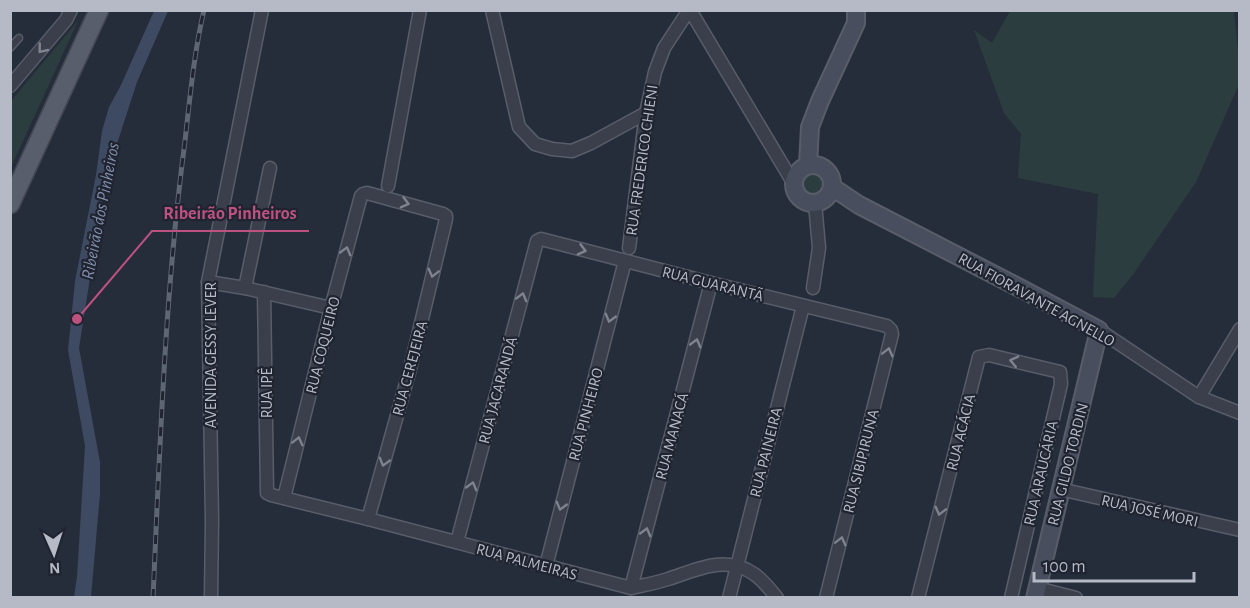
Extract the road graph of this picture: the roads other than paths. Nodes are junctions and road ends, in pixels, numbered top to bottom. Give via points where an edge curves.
1 (71, 10) edge
2 (90, 10) edge
3 (99, 10) edge
4 (262, 10) edge
5 (420, 10) edge
6 (492, 10) edge
7 (690, 10) edge
8 (856, 10) edge
9 (19, 38) dead end
10 (10, 48) edge
11 (13, 78) edge
12 (646, 113) junction
13 (808, 165) junction
14 (270, 168) dead end
15 (10, 182) edge
16 (794, 184) junction
17 (388, 186) dead end
18 (832, 187) junction
19 (815, 203) junction
20 (10, 204) edge
21 (446, 216) joint
22 (539, 239) joint
23 (629, 248) dead end
24 (625, 261) junction
25 (208, 282) junction
26 (711, 283) junction
27 (245, 288) junction
28 (813, 288) dead end
29 (264, 292) junction
30 (802, 306) junction
31 (331, 308) junction
32 (887, 326) joint
33 (1239, 328) edge
34 (1100, 330) junction
35 (1061, 384) joint
36 (1199, 398) junction
37 (1239, 413) edge
38 (1060, 489) junction
39 (267, 493) joint
40 (284, 498) junction
41 (368, 519) junction
42 (1239, 530) edge
43 (457, 542) junction
44 (546, 566) junction
45 (736, 566) junction
46 (631, 588) junction
47 (1036, 593) edge
48 (211, 597) edge
49 (729, 597) edge
50 (777, 597) edge
51 (826, 597) edge
52 (918, 597) edge
53 (1011, 597) edge
54 (1076, 597) edge

1 -> 11 street
2 - 15 main road
3 - 20 main road
4 - 25 street, AVENIDA GESSY LEVER
5 - 17 street
6 - 12 street via 519,126 535,144 572,151
7 - 12 street, RUA FREDERICO CHIENI via 664,48
7 - 16 street
8 - 13 main road via 856,24 810,127
9 - 10 lane
12 - 23 street, RUA FREDERICO CHIENI
13 - 16 main road via 798,172
13 - 18 main road via 826,169
14 - 27 street
16 - 19 main road via 798,196
18 - 19 main road via 826,198
18 - 34 main road, RUA FIORAVANTE AGNELLO via 859,205
19 - 28 street via 819,248
31 -> 21 street, RUA COQUEIRO via 363,194
21 -> 41 street, RUA CEREJEIRA via 410,369
22 -> 24 street, RUA GUARANTÃ
43 -> 22 street, RUA JACARANDÁ
24 - 26 street, RUA GUARANTÃ
24 -> 44 street, RUA PINHEIRO
25 - 27 street
25 - 48 street, AVENIDA GESSY LEVER
26 - 30 street, RUA GUARANTÃ
46 -> 26 street, RUA MANACÁ
27 - 29 street
29 - 31 street
29 - 39 street, RUA IPÊ
30 - 32 street, RUA GUARANTÃ
30 - 45 street, RUA PAINEIRA
40 -> 31 street, RUA COQUEIRO
51 -> 32 street, RUA SIBIPIRUNA via 892,334
33 - 36 street
34 - 36 street, RUA FIORAVANTE AGNELLO
34 - 38 main road, RUA GILDO TORDIN
35 -> 52 street, RUA ACÁCIA via 1060,372 989,355 979,357
35 - 53 street, RUA ARAUCÁRIA
36 - 37 street, RUA FIORAVANTE AGNELLO
38 - 42 street, RUA JOSÉ MORI
38 - 47 main road, RUA GILDO TORDIN
39 - 40 street, RUA PALMEIRAS
40 - 41 street, RUA PALMEIRAS
41 - 43 street, RUA PALMEIRAS
43 - 44 street, RUA PALMEIRAS
44 - 46 street, RUA PALMEIRAS
45 - 46 street, RUA PALMEIRAS via 711,565
45 - 49 street, RUA PAINEIRA
45 - 50 street, RUA PALMEIRAS via 752,572
47 - 54 street

